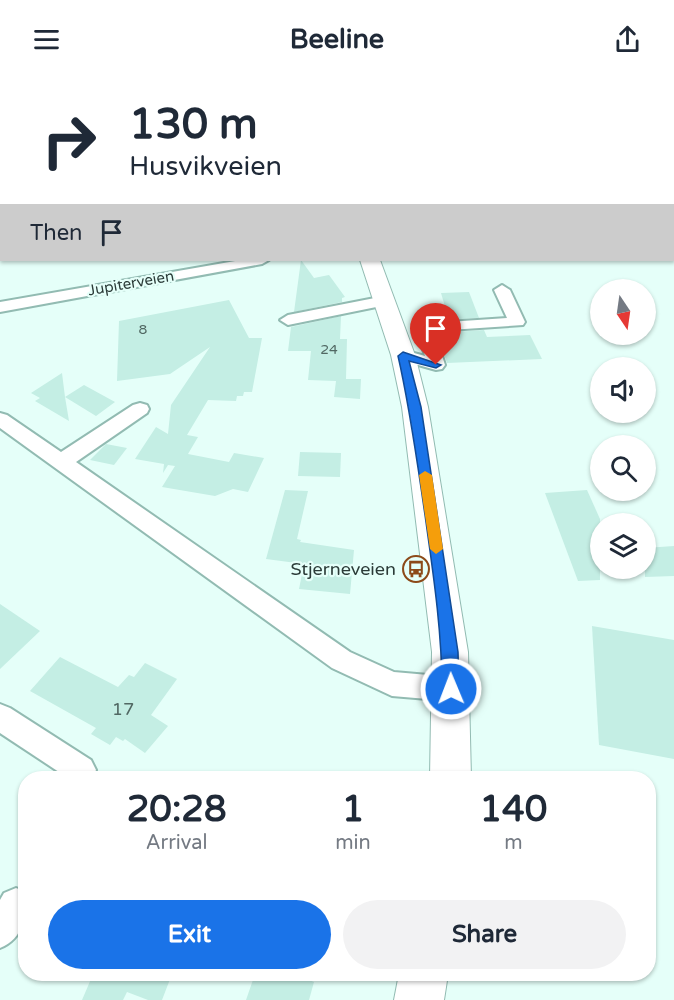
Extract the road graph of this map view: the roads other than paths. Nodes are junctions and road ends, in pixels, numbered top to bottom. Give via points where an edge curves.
1 (256, 261) edge
2 (370, 261) edge
3 (502, 290) dead end
4 (385, 301) junction
5 (0, 307) edge
6 (288, 320) dead end
7 (403, 356) junction
8 (140, 409) dead end
9 (0, 419) edge
10 (60, 462) junction
11 (451, 689) junction
12 (0, 717) edge
13 (81, 770) dead end
14 (451, 771) edge
15 (423, 981) edge
16 (419, 1000) edge

1 - 5 street, Jupiterveien
2 - 4 main road
3 - 7 street via 517,322 424,327 436,365
4 - 6 street
4 - 7 main road
7 - 11 main road via 436,542
8 - 10 street
9 - 10 street
10 - 11 street via 341,660 393,684
11 - 14 main road
12 - 13 street
15 - 16 main road

